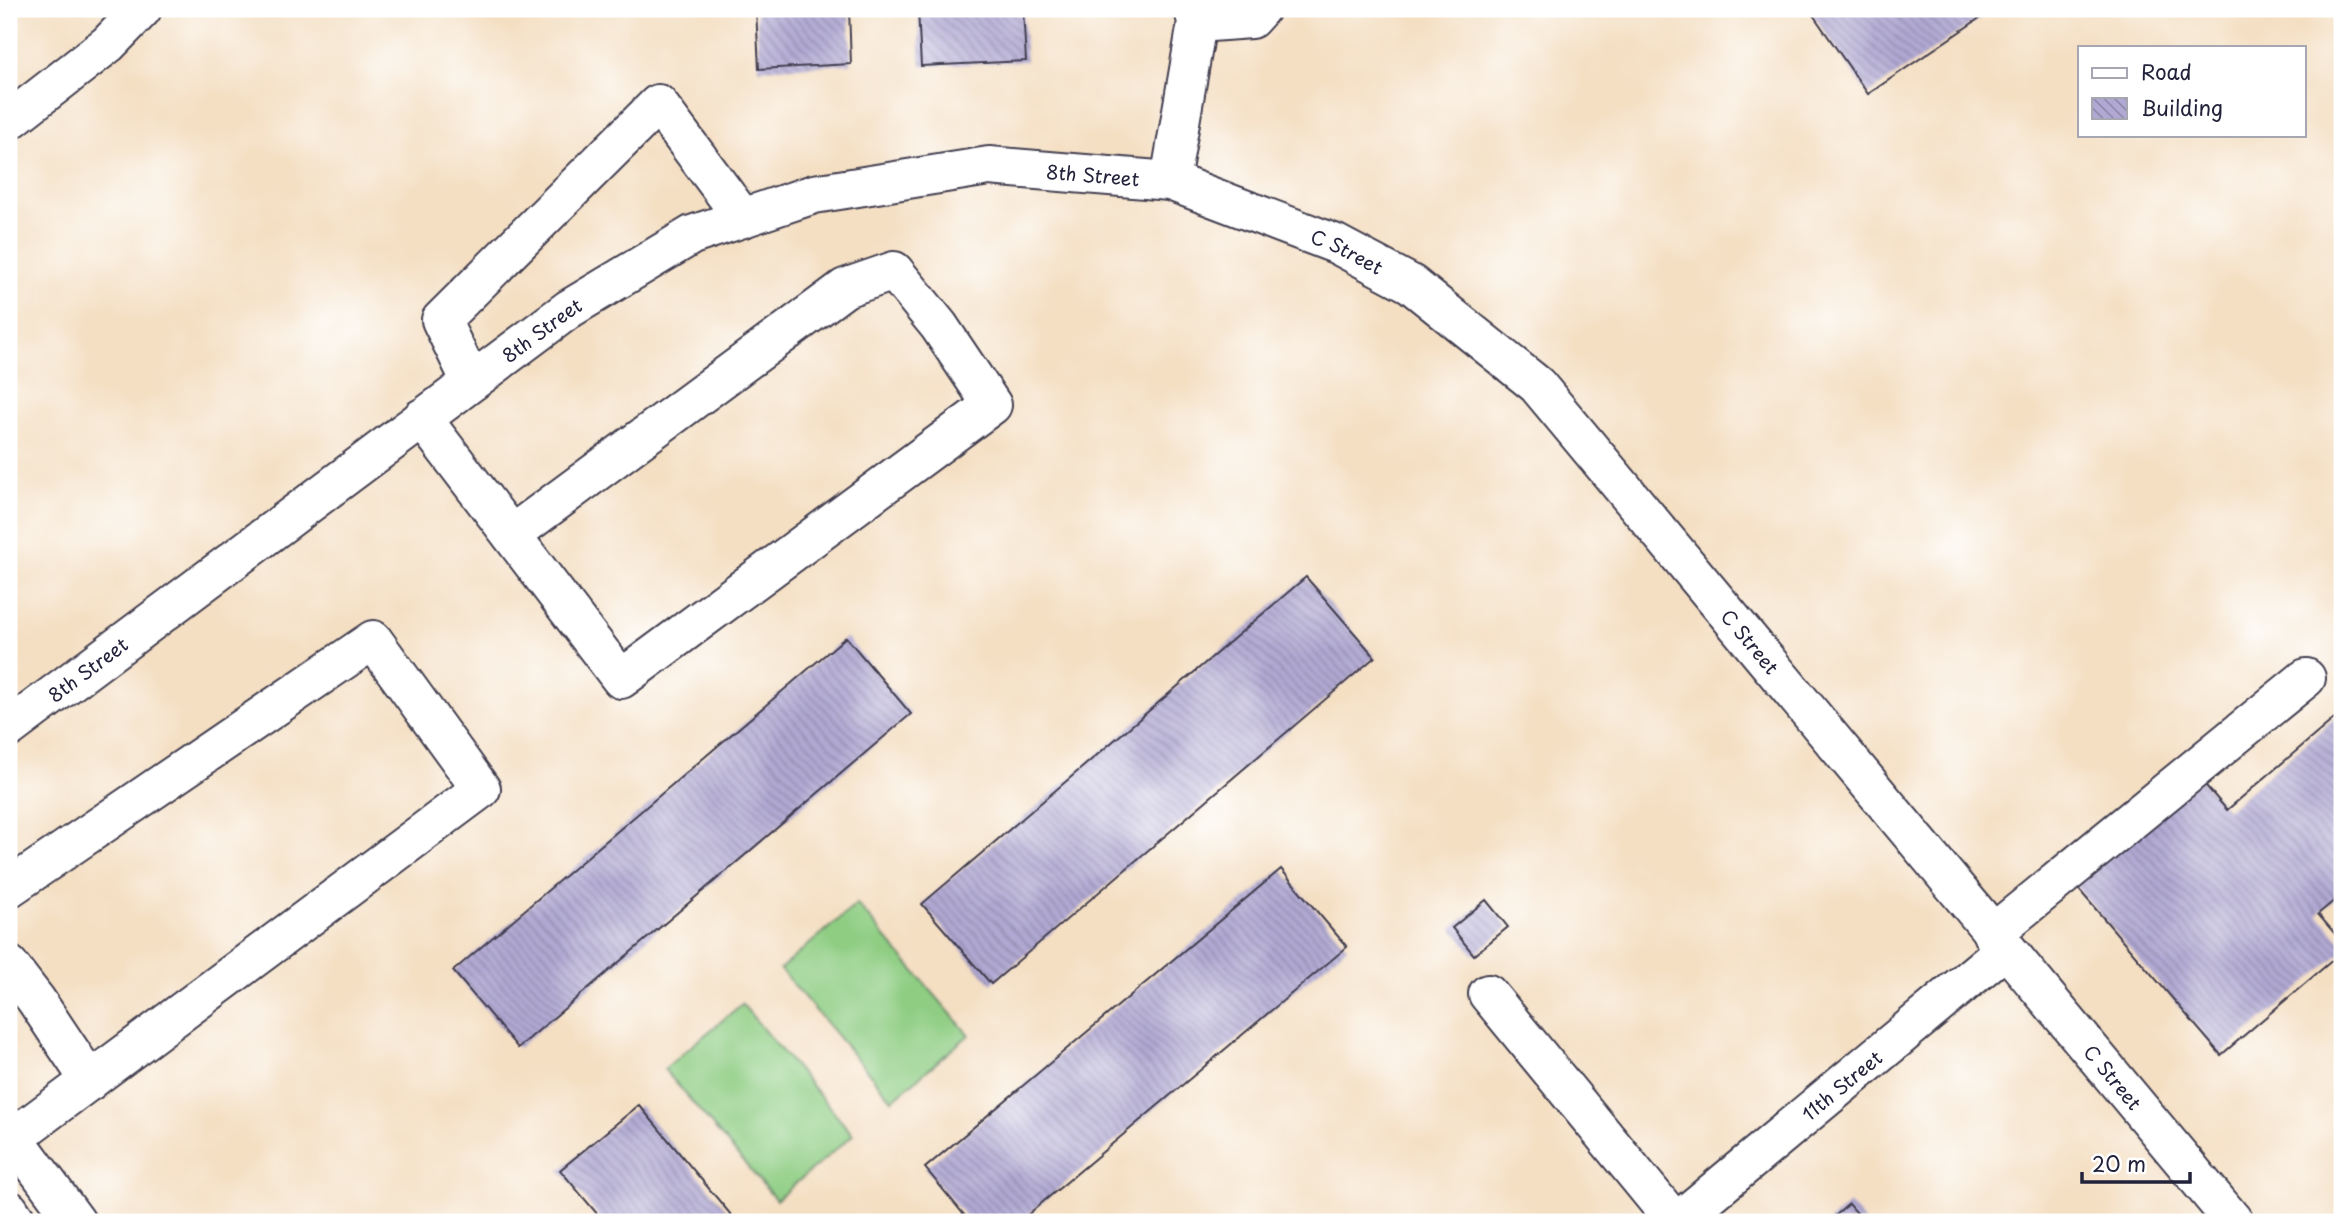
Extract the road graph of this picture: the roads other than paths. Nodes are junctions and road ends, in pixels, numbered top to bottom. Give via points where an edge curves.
1 (142, 9) edge
2 (1260, 9) edge
3 (1195, 16) edge
4 (9, 121) edge
5 (1170, 181) junction
6 (743, 218) junction
7 (471, 382) junction
8 (422, 418) junction
9 (511, 535) junction
10 (2306, 678) dead end
11 (9, 728) edge
12 (9, 888) edge
13 (1999, 941) junction
14 (9, 965) edge
15 (1488, 994) dead end
16 (90, 1081) junction
17 (11, 1134) edge
18 (9, 1210) edge
19 (17, 1222) edge
20 (76, 1222) edge
21 (1676, 1222) edge
22 (2235, 1222) edge

1 - 4 street via 108,44
2 - 3 street via 1251,19
3 - 5 street
5 - 6 street, 8th Street via 989,166 814,194
5 - 13 street, C Street via 1336,244 1411,284 1537,385
6 - 7 street, 8th Street via 692,235 569,309
6 - 7 street via 658,104 441,320
7 - 8 street, 8th Street
8 - 9 street
8 - 11 street, 8th Street
9 - 9 street via 621,679 992,405 939,326 894,271 845,288
10 - 13 street, 11th Street
12 - 16 street via 373,640 481,789
13 - 21 street, 11th Street
13 - 22 street, C Street
14 - 16 street
15 - 21 street
16 - 17 street
17 - 20 street
18 - 19 street

